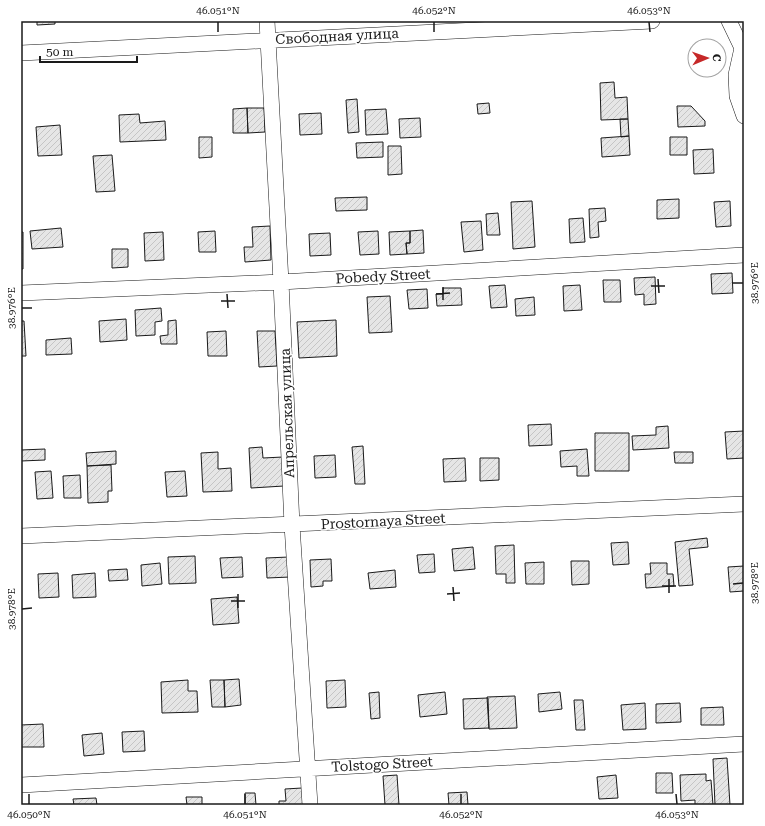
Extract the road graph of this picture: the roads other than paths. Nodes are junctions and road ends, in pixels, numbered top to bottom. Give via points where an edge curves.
1 (267, 21) edge
2 (652, 21) edge
3 (729, 21) edge
4 (268, 40) junction
5 (743, 48) edge
6 (21, 53) edge
7 (744, 116) edge
8 (744, 255) edge
9 (282, 282) junction
10 (21, 293) edge
11 (744, 504) edge
12 (292, 525) junction
13 (21, 536) edge
14 (744, 744) edge
15 (308, 768) junction
16 (21, 785) edge
17 (310, 805) edge

1 - 4 street, Апрельская улица
2 - 4 street, Свободная улица
3 - 5 street
4 - 6 street, Свободная улица
4 - 9 street, Апрельская улица
5 - 7 street via 736,75 737,96
8 - 9 street, Pobedy Street
9 - 10 street, Pobedy Street
9 - 12 street, Апрельская улица
11 - 12 street, Prostornaya Street
12 - 13 street, Prostornaya Street
12 - 15 street, Апрельская улица
14 - 15 street, Tolstogo Street
15 - 16 street, Tolstogo Street
15 - 17 street, Апрельская улица

